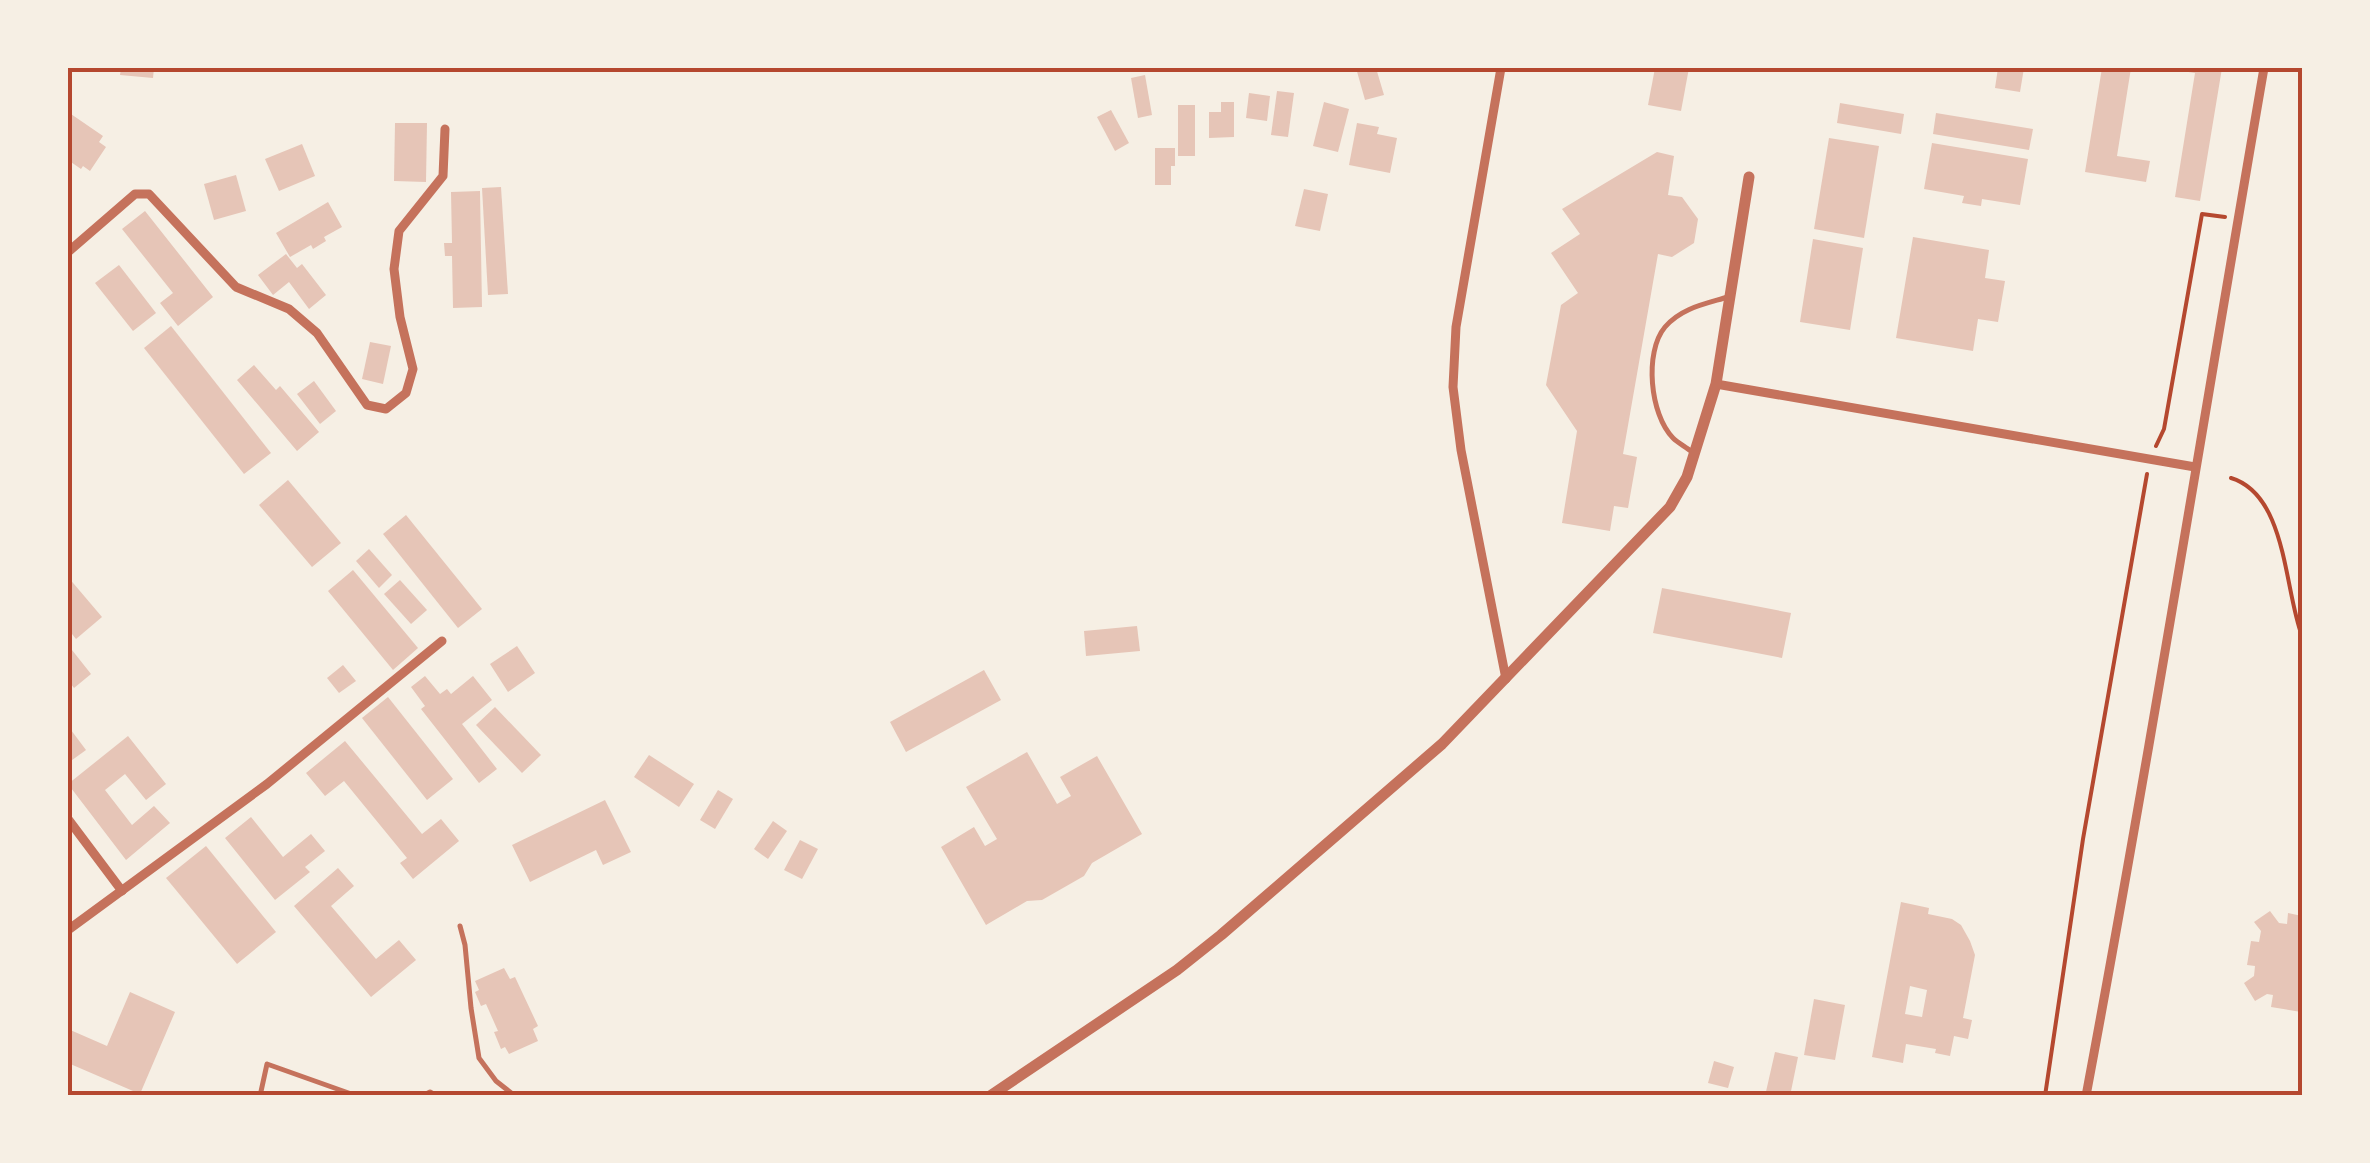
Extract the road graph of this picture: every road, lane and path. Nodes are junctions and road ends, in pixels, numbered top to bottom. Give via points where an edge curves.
1 (1501, 68) edge
2 (2264, 68) edge
3 (445, 130) dead end
4 (1749, 176) dead end
5 (2238, 219) junction
6 (68, 252) edge
7 (1730, 297) junction
8 (1716, 384) junction
9 (1694, 454) junction
10 (2150, 460) junction
11 (2195, 467) junction
12 (2231, 478) dead end
13 (2302, 636) edge
14 (442, 642) dead end
15 (1506, 679) junction
16 (68, 819) edge
17 (122, 891) junction
18 (460, 926) dead end
19 (68, 930) edge
20 (355, 1095) edge
21 (260, 1096) edge
22 (422, 1096) edge
23 (437, 1096) edge
24 (514, 1096) edge
25 (990, 1096) edge
26 (2044, 1096) edge
27 (2086, 1096) edge

1 - 15 street via 1456,327 1453,387
2 - 5 street
3 - 6 street via 443,176 399,231 394,269 413,370 406,393 386,409 367,405 317,333 289,308 236,286 149,194 135,194
4 - 7 street
5 - 10 path via 2202,214 2164,429
5 - 11 street
7 - 8 street
7 - 9 lane via 1681,312 1662,329 1656,346 1656,408 1670,436
8 - 9 street
8 - 10 street
9 - 15 street via 1670,507
10 - 11 street
10 - 26 path
11 - 27 street
12 - 13 path via 2272,514
14 - 17 street
15 - 25 street via 1442,744 1177,970
16 - 17 street
17 - 19 street
18 - 24 lane via 480,1058
20 - 21 lane via 267,1064
22 - 23 lane

